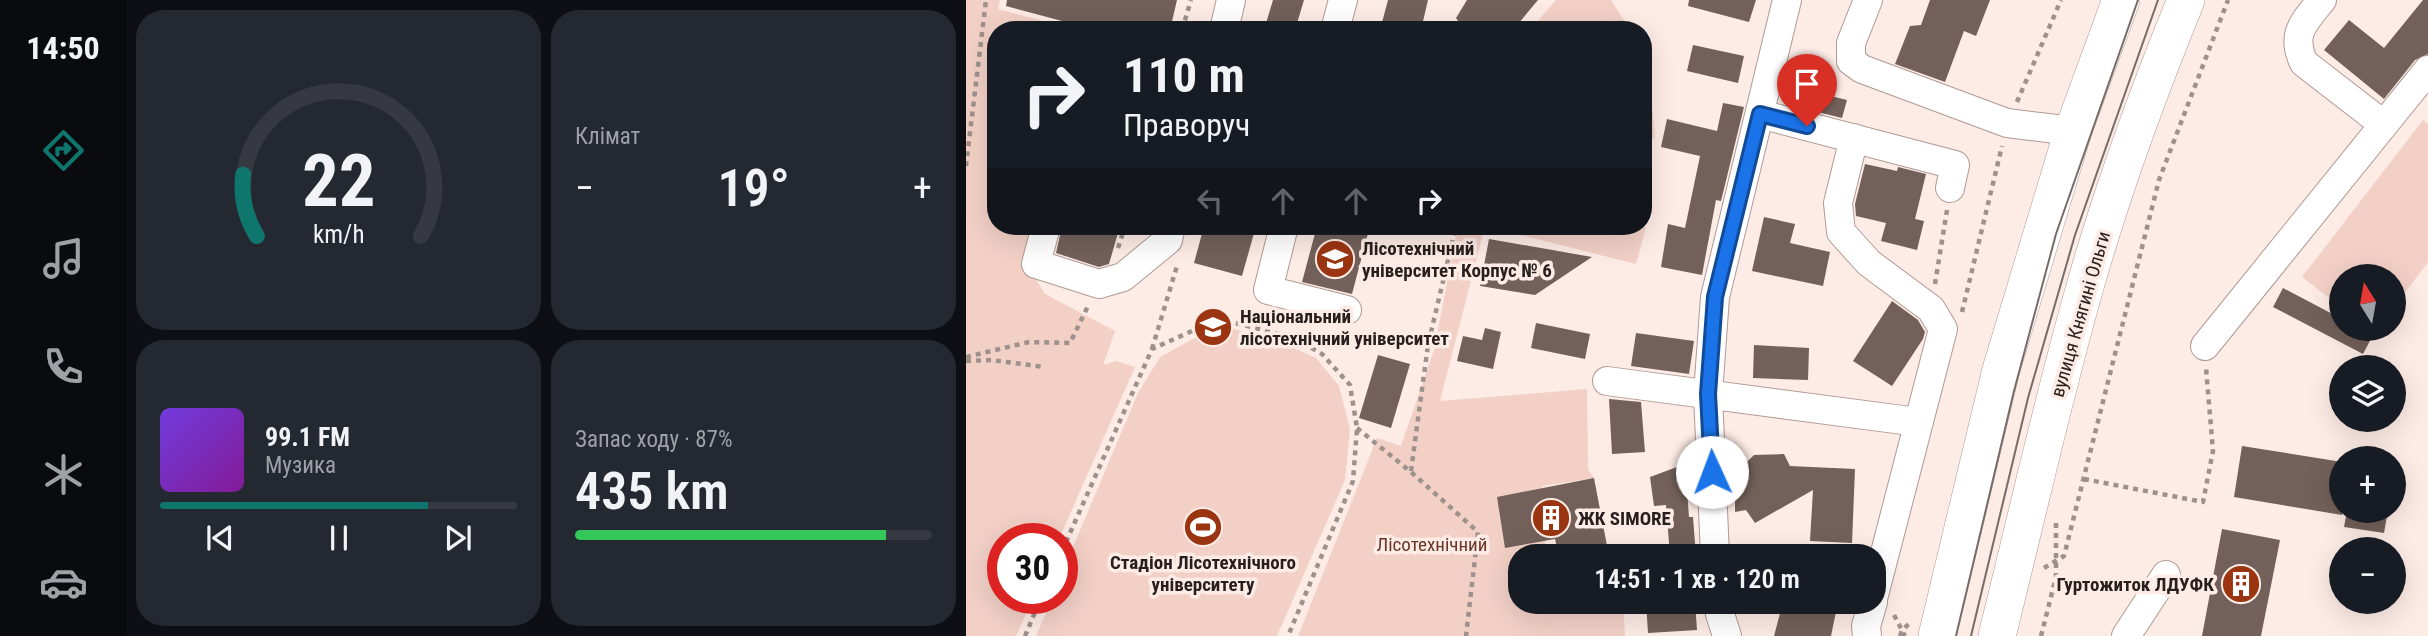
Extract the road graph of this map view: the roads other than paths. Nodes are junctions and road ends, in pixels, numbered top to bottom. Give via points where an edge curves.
1 (1231, 0) edge
2 (1343, 0) edge
3 (1787, 0) edge
4 (1868, 0) edge
5 (2122, 0) edge
6 (2186, 0) edge
7 (2322, 0) edge
8 (1226, 21) edge
9 (1337, 21) edge
10 (2428, 70) edge
11 (1760, 114) junction
12 (2384, 124) junction
13 (2073, 131) junction
14 (1854, 138) junction
15 (1950, 188) road end
16 (1044, 235) edge
17 (1168, 235) edge
18 (1282, 235) edge
19 (1347, 310) dead end
20 (2205, 346) road end
21 (1607, 381) dead end
22 (1708, 394) junction
23 (1918, 422) junction
24 (1714, 544) edge
25 (1886, 569) edge
26 (2166, 575) dead end
27 (1720, 614) edge
28 (1872, 614) edge
29 (1727, 636) edge
30 (1867, 636) edge
31 (1937, 636) edge
32 (1997, 636) edge
33 (2126, 636) edge

1 - 8 street
2 - 9 street
3 - 11 street
4 - 13 street via 1851,43 1851,61 1862,69 2007,123
5 - 13 main road
6 - 32 main road, вулиця Княгині Ольги via 2081,300
7 - 12 street via 2300,26 2297,48 2304,63
10 - 12 street
11 - 14 street
11 - 22 street via 1715,297
12 - 20 street
13 - 31 main road via 2001,370
14 - 15 street via 1955,165
14 - 23 street via 1838,204 1841,232 1869,263 1931,309 1943,330
16 - 17 street via 1036,264 1099,284 1123,277
18 - 19 street via 1268,290
21 - 22 street
22 - 23 street
22 - 24 street
23 - 25 street
26 - 33 street
27 - 29 street
28 - 30 street

